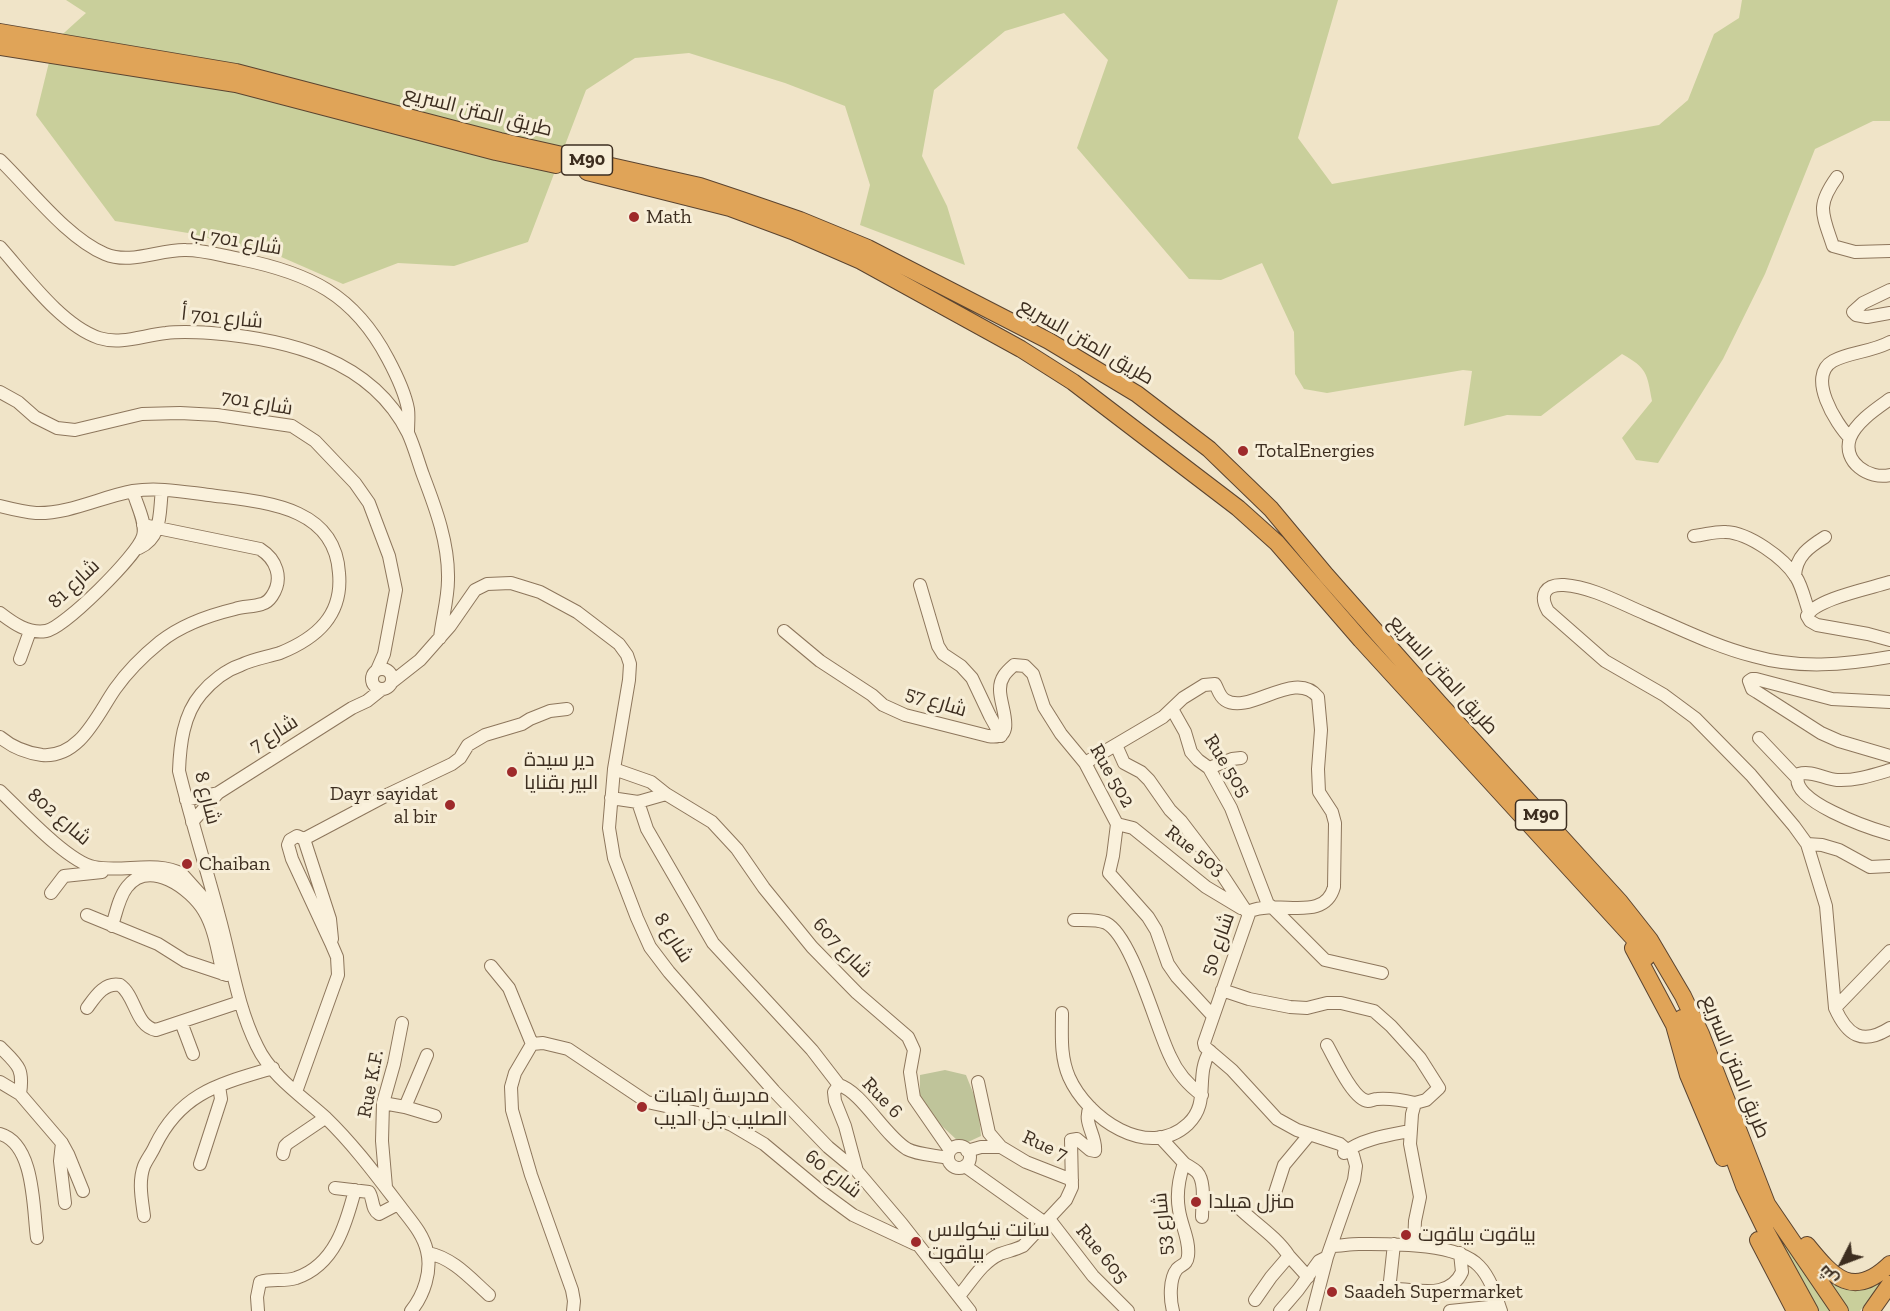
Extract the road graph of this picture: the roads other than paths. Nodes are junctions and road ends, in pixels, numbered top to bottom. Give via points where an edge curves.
1 (0, 32) edge
2 (0, 47) edge
3 (0, 160) edge
4 (1837, 177) dead end
5 (0, 247) edge
6 (1890, 251) edge
7 (1890, 290) edge
8 (1890, 313) edge
9 (1890, 342) edge
10 (0, 392) edge
11 (1137, 394) junction
12 (404, 397) junction
13 (1890, 399) edge
14 (390, 405) junction
15 (1122, 418) junction
16 (408, 432) junction
17 (1850, 438) junction
18 (1890, 475) edge
19 (162, 490) junction
20 (133, 491) junction
21 (0, 507) edge
22 (143, 525) junction
23 (158, 529) junction
24 (1694, 536) dead end
25 (1825, 537) dead end
26 (135, 549) junction
27 (1795, 576) junction
28 (1890, 582) edge
29 (920, 585) dead end
30 (1809, 612) junction
31 (0, 613) edge
32 (30, 631) junction
33 (784, 631) dead end
34 (439, 640) junction
35 (1890, 640) edge
36 (1890, 657) edge
37 (20, 659) dead end
38 (383, 677) junction
39 (1890, 702) edge
40 (567, 709) dead end
41 (1172, 709) junction
42 (1001, 736) junction
43 (0, 737) edge
44 (1759, 738) dead end
45 (1116, 745) junction
46 (1890, 756) edge
47 (1241, 758) dead end
48 (1085, 763) junction
49 (1209, 768) junction
50 (614, 769) junction
51 (1890, 770) edge
52 (1797, 778) junction
53 (0, 791) edge
54 (218, 794) junction
55 (666, 794) junction
56 (611, 798) junction
57 (186, 800) junction
58 (638, 802) junction
59 (192, 822) junction
60 (1117, 824) junction
61 (1890, 834) edge
62 (1807, 844) junction
63 (1890, 866) edge
64 (112, 869) junction
65 (51, 893) dead end
66 (1270, 907) junction
67 (1248, 911) junction
68 (87, 915) dead end
69 (219, 915) junction
70 (1074, 920) dead end
71 (112, 926) junction
72 (1624, 927) junction
73 (1890, 951) edge
74 (491, 966) dead end
75 (1382, 973) dead end
76 (229, 976) junction
77 (1222, 990) junction
78 (240, 1002) junction
79 (87, 1008) dead end
80 (1835, 1008) junction
81 (1062, 1013) dead end
82 (1213, 1016) junction
83 (181, 1022) junction
84 (402, 1023) dead end
85 (1890, 1028) edge
86 (532, 1044) junction
87 (1327, 1045) dead end
88 (0, 1047) edge
89 (1210, 1051) junction
90 (193, 1054) dead end
91 (427, 1055) dead end
92 (273, 1068) junction
93 (0, 1082) edge
94 (978, 1082) dead end
95 (839, 1085) junction
96 (219, 1086) junction
97 (296, 1092) junction
98 (20, 1094) junction
99 (1202, 1095) junction
100 (383, 1103) junction
101 (1414, 1103) junction
102 (405, 1107) junction
103 (1090, 1107) junction
104 (435, 1116) dead end
105 (326, 1118) junction
106 (1410, 1131) junction
107 (989, 1133) junction
108 (1176, 1133) junction
109 (0, 1134) edge
110 (1313, 1136) junction
111 (1160, 1137) junction
112 (62, 1143) junction
113 (981, 1147) junction
114 (1001, 1147) junction
115 (968, 1151) junction
116 (1346, 1152) junction
117 (283, 1154) dead end
118 (949, 1154) junction
119 (1180, 1159) junction
120 (200, 1164) dead end
121 (965, 1166) junction
122 (857, 1172) junction
123 (1072, 1180) junction
124 (335, 1188) dead end
125 (386, 1188) junction
126 (355, 1190) junction
127 (83, 1191) dead end
128 (1273, 1199) dead end
129 (65, 1203) dead end
130 (398, 1204) junction
131 (1237, 1206) dead end
132 (1770, 1208) junction
133 (144, 1216) dead end
134 (1202, 1217) dead end
135 (1047, 1221) junction
136 (37, 1238) dead end
137 (918, 1245) junction
138 (1394, 1245) junction
139 (1414, 1245) junction
140 (1331, 1246) junction
141 (428, 1253) junction
142 (1460, 1253) junction
143 (1289, 1256) junction
144 (1890, 1264) edge
145 (1308, 1277) junction
146 (1890, 1284) edge
147 (489, 1294) dead end
148 (959, 1296) junction
149 (1255, 1300) dead end
150 (1500, 1308) edge
151 (258, 1311) edge
152 (411, 1311) edge
153 (573, 1311) edge
154 (970, 1311) edge
155 (1128, 1311) edge
156 (1173, 1311) edge
157 (1280, 1311) edge
158 (1313, 1311) edge
159 (1450, 1311) edge
160 (1795, 1311) edge
161 (1810, 1311) edge
162 (1840, 1311) edge
163 (1871, 1311) edge

1 - 11 highway, طريق المتن السريع / M90 via 236,72 500,141 700,186 868,248 1048,341
2 - 15 highway, طريق المتن السريع / M90 via 236,84 730,208 861,261 1021,349
3 - 12 street, شارع 701 ب via 78,237 107,255 129,257 185,250 276,266 320,284 359,315 374,334 395,371
4 - 6 street via 1826,193 1822,211 1833,246 1856,252
5 - 14 street, شارع 701 أ via 66,318 98,338 129,339 187,331 306,350 355,373
7 - 8 street via 1857,306 1853,312 1867,317
9 - 17 street via 1833,361 1825,370 1825,394
10 - 38 street, شارع 701 via 57,428 75,430 142,414 180,413 292,426 315,441 369,503 389,556 396,590
11 - 15 highway
11 - 132 highway, طريق المتن السريع / M90 via 1209,449 1271,509 1650,940 1701,1034
12 - 14 street
12 - 16 street, شارع 701 ب
13 - 17 street via 1856,427
14 - 16 street, شارع 701 أ
15 - 72 highway, طريق المتن السريع / M90 via 1277,543
16 - 34 street via 447,554 448,582
17 - 18 street via 1852,457 1865,473
19 - 20 street, شارع 8
19 - 23 street
19 - 57 street, شارع 8 via 293,510 321,530 332,544 339,568 340,596 325,624 304,641 240,665 200,695 190,713 180,749 179,771
20 - 21 street, شارع 8 via 55,511 36,513
20 - 22 street
22 - 23 street
22 - 26 street, شارع 81 via 143,536
23 - 26 street, شارع 81 via 149,543
23 - 43 street via 260,549 277,568 273,595 262,604 235,608 190,625 160,642 117,686 80,740 64,752 50,756 35,754
24 - 27 street via 1727,532 1748,538 1781,560
25 - 27 street via 1799,559
26 - 32 street, شارع 81 via 60,626
27 - 30 street
28 - 30 street via 1851,593
29 - 42 street via 938,646 972,678
30 - 35 street via 1808,619 1817,625
31 - 32 street
32 - 37 street
33 - 42 street, شارع 57 via 883,705 951,728
34 - 38 street, شارع 8 via 407,672
34 - 50 street, شارع 8 via 481,585 511,584 540,592 578,612 619,644 630,664
36 - 62 street via 1811,664 1754,657 1593,592 1562,585 1550,588 1543,596 1548,611 1605,661 1664,695 1702,725 1774,801
38 - 54 street, شارع 7 via 352,708
39 - 46 street via 1832,699 1756,679 1749,681 1757,692 1821,733
40 - 97 street via 550,711 473,741 452,764 304,840 292,838 289,850 337,957 338,975
41 - 45 street
41 - 49 street, Rue 505 via 1191,752
41 - 66 street, شارع 50 via 1183,698 1212,683 1223,699 1233,702 1304,688 1318,697 1318,792 1335,823 1334,887 1328,902 1316,908
42 - 48 street, Rue 502 via 1005,727 1000,691 1005,674 1020,664 1033,674 1051,719
44 - 52 street
45 - 48 street
45 - 67 street via 1124,763 1149,780
47 - 49 street
48 - 60 street, Rue 502
49 - 66 street, Rue 505 via 1231,808
50 - 55 street, شارع 607 via 643,777
50 - 56 street, شارع 8
51 - 52 street via 1847,780 1808,773
52 - 61 street via 1803,791 1823,807
53 - 64 street, شارع 802 via 72,856 92,867
54 - 57 street
54 - 59 street
55 - 58 street
55 - 118 street, شارع 607 via 712,822 728,837 812,947 908,1037 914,1050 910,1072 914,1098
56 - 58 street
56 - 122 street, شارع 8 via 609,828 614,858 655,954 774,1091
57 - 59 street, شارع 8
58 - 95 street via 647,829 713,943 812,1050
59 - 69 street, شارع 8
60 - 67 street, Rue 503 via 1133,828 1206,888
60 - 82 street, Rue 502 via 1109,873 1148,917 1177,977
62 - 63 street via 1839,850 1870,867
62 - 80 street via 1826,906
64 - 65 street via 64,876
64 - 69 street, شارع 802 via 175,870
66 - 67 street, شارع 50
66 - 75 street via 1325,960
67 - 77 street, شارع 50
68 - 71 street
69 - 76 street, شارع 8
70 - 99 street via 1106,923 1114,931 1130,954 1168,1054
71 - 76 street via 158,944 185,962
71 - 76 street via 122,896 133,881 149,876 169,879 183,887 206,913
72 - 160 highway via 1674,1025 1688,1075 1739,1198
72 - 161 highway, طريق المتن السريع / M90 via 1652,964 1688,1031 1744,1186
73 - 80 street
74 - 86 street via 509,988
76 - 78 street, شارع 8
77 - 82 street, شارع 50
77 - 101 street via 1290,1007 1341,1003 1374,1011 1420,1058 1437,1083 1439,1088 1434,1094
78 - 83 street
78 - 92 street, شارع 8 via 258,1049
79 - 83 street via 102,990 115,984 124,988 142,1021 151,1029
80 - 85 street via 1855,1035 1865,1038
81 - 103 street via 1066,1069
82 - 89 street, شارع 50 via 1204,1038
83 - 90 street
84 - 100 street, Rue K.F.
86 - 137 street, شارع 60 via 568,1049 647,1102 707,1115 732,1125 764,1144 853,1215
86 - 153 street via 515,1073 511,1099 521,1143 572,1290
87 - 101 street via 1346,1080 1362,1099
88 - 98 street via 21,1074
89 - 99 street, شارع 50 via 1202,1068
89 - 110 street via 1277,1119
91 - 102 street
92 - 96 street
92 - 97 street, شارع 8
93 - 98 street
94 - 107 street
95 - 118 street, Rue 6 via 851,1091 909,1150
95 - 122 street, Rue 6 via 834,1092 835,1101
96 - 120 street via 221,1099
96 - 133 street via 183,1106 160,1135 143,1168
97 - 105 street, شارع 8
98 - 112 street
99 - 108 street via 1196,1115
100 - 102 street
100 - 125 street, Rue K.F.
101 - 106 street
102 - 104 street
103 - 111 street via 1125,1132
103 - 123 street via 1087,1116 1095,1151 1077,1139 1071,1140
105 - 117 street via 288,1143
105 - 125 street, شارع 8
106 - 116 street via 1375,1139
106 - 139 street via 1420,1197
107 - 113 street
107 - 114 street
108 - 111 street
108 - 119 street, شارع 53
109 - 136 street via 15,1144 27,1161
110 - 116 street
110 - 128 street via 1284,1165
111 - 119 street
112 - 127 street
112 - 129 street
113 - 114 street, Rue 7
113 - 115 street, Rue 7
114 - 123 street, Rue 7
115 - 118 street via 957,1146
115 - 121 street
116 - 140 street via 1351,1187
118 - 121 street via 954,1167
119 - 134 street via 1197,1171 1202,1182
119 - 156 street, شارع 53 via 1178,1208 1189,1249 1188,1260 1178,1268 1172,1288
121 - 135 street, Rue 605
122 - 137 street, شارع 8
123 - 135 street via 1066,1200
124 - 126 street
125 - 130 street, شارع 8
126 - 130 street via 369,1192 379,1214
126 - 151 street via 338,1243 323,1262 295,1279 260,1282
130 - 141 street, شارع 8 via 417,1228
131 - 143 street via 1281,1244
132 - 144 highway via 1786,1219 1840,1279 1866,1282
132 - 162 highway, طريق المتن السريع / M90
135 - 148 street via 1023,1246 985,1264
135 - 155 street, Rue 605
137 - 148 street, شارع 8
138 - 139 street
138 - 140 street
138 - 142 street via 1390,1281 1394,1289 1428,1293 1453,1284 1462,1272
139 - 142 street
140 - 145 street
140 - 158 street
141 - 147 street via 457,1266
141 - 152 street via 422,1294
142 - 150 street via 1479,1266
143 - 145 street
143 - 149 street
145 - 157 street
146 - 163 highway
148 - 154 street, شارع 8
150 - 159 street

